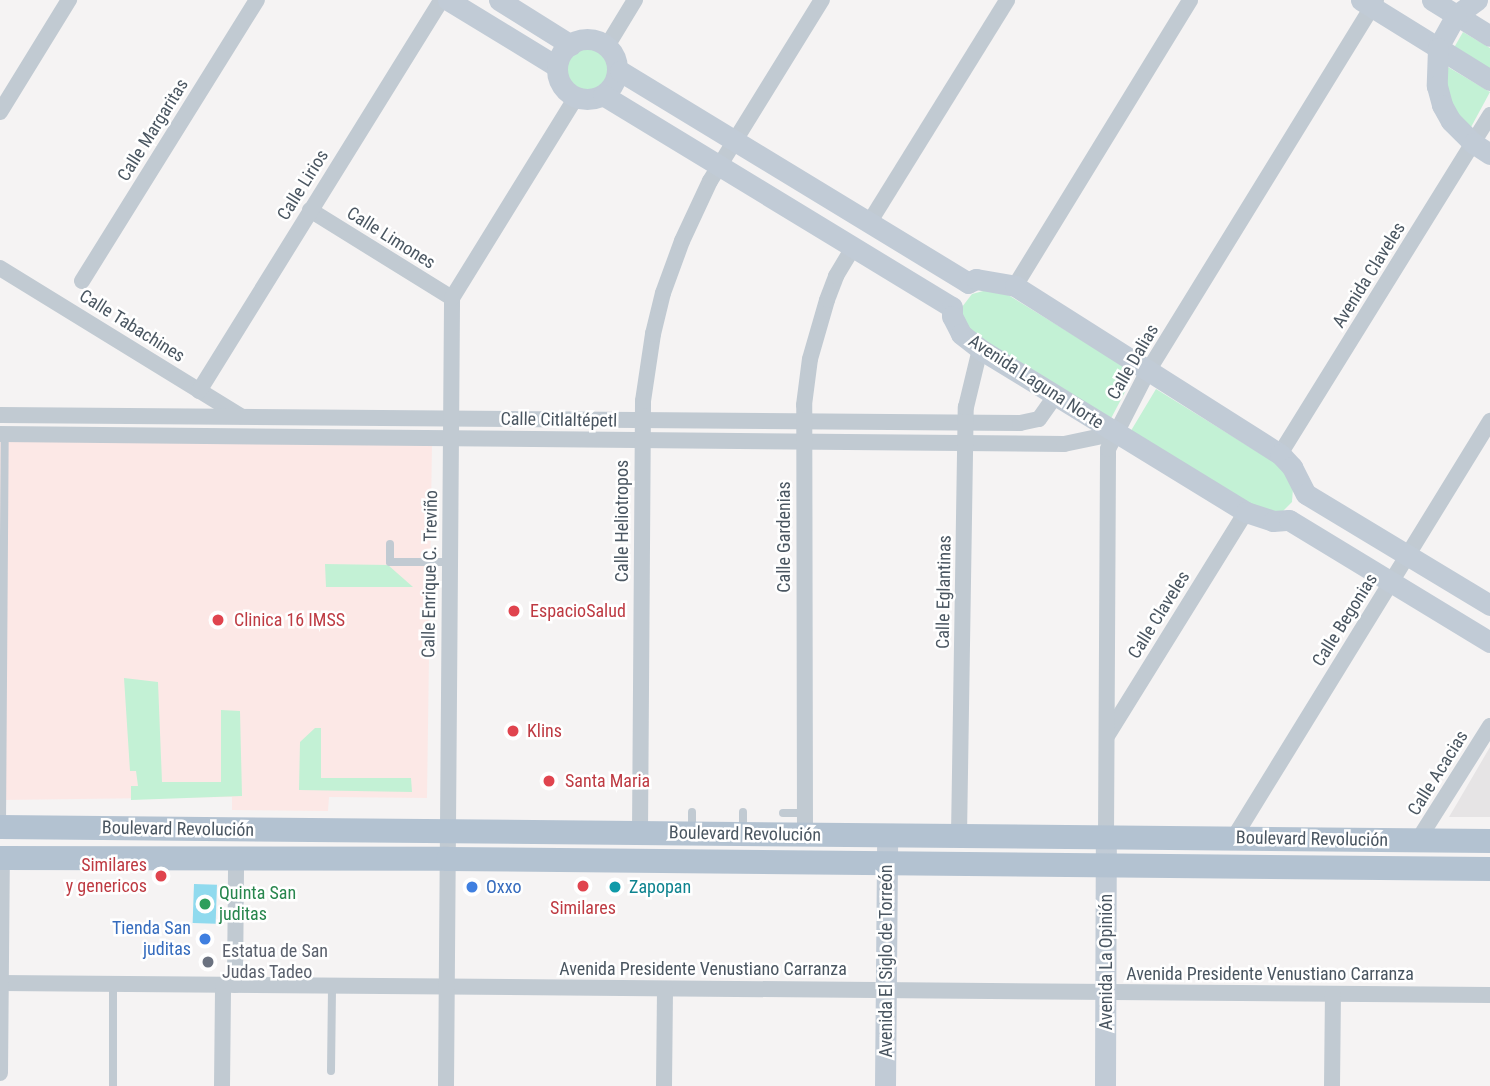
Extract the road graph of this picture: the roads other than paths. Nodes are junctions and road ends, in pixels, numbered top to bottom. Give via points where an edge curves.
1 (69, 0) edge
2 (257, 0) edge
3 (441, 0) edge
4 (448, 0) edge
5 (499, 0) edge
6 (635, 0) edge
7 (822, 0) edge
8 (1007, 0) edge
9 (1190, 0) edge
10 (1432, 0) edge
11 (1477, 0) edge
12 (1370, 2) edge
13 (1456, 15) junction
14 (1490, 36) edge
15 (571, 45) junction
16 (607, 46) junction
17 (1438, 48) junction
18 (555, 66) junction
19 (620, 71) junction
20 (1490, 80) edge
21 (603, 95) junction
22 (576, 97) junction
23 (0, 112) edge
24 (1490, 115) edge
25 (734, 141) junction
26 (1481, 148) edge
27 (719, 166) junction
28 (310, 210) junction
29 (869, 223) junction
30 (853, 248) junction
31 (0, 268) edge
32 (82, 281) dead end
33 (968, 283) junction
34 (1015, 286) junction
35 (452, 298) junction
36 (952, 307) junction
37 (979, 349) junction
38 (1148, 372) junction
39 (199, 391) junction
40 (1055, 396) junction
41 (1, 415) edge
42 (243, 417) junction
43 (451, 419) junction
44 (642, 420) junction
45 (804, 421) junction
46 (1490, 421) edge
47 (965, 423) junction
48 (1116, 433) junction
49 (3, 434) edge
50 (34, 434) junction
51 (450, 438) junction
52 (642, 440) junction
53 (803, 442) junction
54 (965, 443) junction
55 (1280, 454) junction
56 (3, 481) edge
57 (1306, 494) junction
58 (1246, 512) junction
59 (1289, 520) junction
60 (390, 544) dead end
61 (1407, 555) junction
62 (449, 562) junction
63 (2, 569) edge
64 (1391, 582) junction
65 (1490, 606) edge
66 (1490, 642) edge
67 (1490, 726) edge
68 (1106, 738) junction
69 (2, 742) edge
70 (783, 813) dead end
71 (645, 819) junction
72 (805, 824) junction
73 (1, 827) edge
74 (446, 831) junction
75 (887, 836) junction
76 (959, 836) junction
77 (1106, 837) junction
78 (1233, 839) junction
79 (1418, 840) junction
80 (1490, 841) edge
81 (1, 859) edge
82 (236, 859) junction
83 (448, 859) junction
84 (887, 864) junction
85 (1106, 866) junction
86 (1490, 869) edge
87 (0, 983) edge
88 (113, 984) junction
89 (229, 985) junction
90 (332, 986) junction
91 (447, 986) junction
92 (665, 989) junction
93 (886, 990) junction
94 (1105, 992) junction
95 (1333, 994) junction
96 (1490, 995) edge
97 (331, 1071) dead end
98 (0, 1073) edge
99 (113, 1086) edge
100 (222, 1086) edge
101 (446, 1086) edge
102 (664, 1086) edge
103 (885, 1086) edge
104 (1105, 1086) edge
105 (1332, 1086) edge

1 - 23 street
2 - 32 street, Calle Margaritas
3 - 28 street, Calle Lirios
4 - 18 street
5 - 15 street
6 - 16 street
7 - 25 street, Calle Heliotropos
8 - 29 street
9 - 34 street
10 - 13 street
11 - 13 street
12 - 17 street
12 - 38 street, Calle Dalias
13 - 14 street
13 - 17 street
15 - 16 street via 589,39
15 - 18 street
16 - 19 street
17 - 20 street
17 - 26 street via 1441,105 1451,121
18 - 22 street via 560,81
19 - 21 street
19 - 25 street
21 - 22 street
21 - 27 street
22 - 35 street
24 - 26 street, Avenida Claveles
25 - 27 street, Calle Heliotropos
25 - 29 street
26 - 55 street, Avenida Claveles
27 - 30 street
27 - 44 street, Calle Heliotropos via 682,241 663,293
28 - 35 street, Calle Limones
28 - 39 street, Calle Lirios
29 - 33 street
30 - 36 street
30 - 45 street, Calle Gardenias via 836,276 815,341
31 - 39 street, Calle Tabachines
33 - 34 street via 985,279
33 - 36 street
34 - 38 street
35 - 43 street, Calle Enrique C. Treviño
36 - 37 street, Avenida Laguna Norte via 961,334
37 - 40 street, Avenida Laguna Norte
37 - 47 street, Calle Eglantinas
38 - 48 street, Calle Dalias
38 - 55 street
39 - 42 street, Calle Tabachines
40 - 47 street, Calle Citlaltépetl via 1045,413 1031,422
40 - 48 street, Avenida Laguna Norte
41 - 42 street, Calle Citlaltépetl
41 - 50 street
42 - 43 street, Calle Citlaltépetl
43 - 44 street, Calle Citlaltépetl
43 - 51 street, Calle Enrique C. Treviño
44 - 45 street, Calle Citlaltépetl
44 - 52 street, Calle Heliotropos
45 - 47 street, Calle Citlaltépetl
45 - 53 street, Calle Gardenias
46 - 61 street, Calle Begonias
47 - 54 street, Calle Eglantinas
48 - 54 street, Calle Citlaltépetl via 1064,444
48 - 58 street, Avenida Laguna Norte
48 - 68 street, Calle Dalias via 1108,449
49 - 50 street, Calle Citlaltépetl
49 - 56 lane
50 - 51 street, Calle Citlaltépetl
51 - 52 street, Calle Citlaltépetl
51 - 62 street, Calle Enrique C. Treviño
52 - 53 street, Calle Citlaltépetl
52 - 71 street, Calle Heliotropos
53 - 54 street, Calle Citlaltépetl
53 - 72 street, Calle Gardenias
54 - 76 street, Calle Eglantinas
55 - 57 street
56 - 63 lane
57 - 59 street
57 - 61 street
58 - 59 street, Avenida Laguna Norte via 1273,521
58 - 68 street, Calle Claveles
59 - 64 street, Avenida Laguna Norte
60 - 62 lane via 390,562
61 - 64 street, Calle Begonias
61 - 65 street
62 - 74 street, Calle Enrique C. Treviño
63 - 69 lane
64 - 66 street, Avenida Laguna Norte
64 - 78 street, Calle Begonias
67 - 79 street, Calle Acacias
68 - 77 street, Calle Dalias
69 - 73 lane
70 - 72 lane
71 - 72 main road, Boulevard Revolución
71 - 74 main road, Boulevard Revolución
72 - 75 main road, Boulevard Revolución
73 - 74 main road, Boulevard Revolución
74 - 83 street, Calle Enrique C. Treviño
75 - 76 main road, Boulevard Revolución
75 - 84 street, Avenida El Siglo de Torreón
76 - 77 main road, Boulevard Revolución
77 - 78 main road, Boulevard Revolución
77 - 85 street, Avenida La Opinión
78 - 79 main road, Boulevard Revolución
79 - 80 main road, Boulevard Revolución
81 - 82 main road
81 - 87 street
82 - 83 main road
82 - 89 street
83 - 84 main road
83 - 91 street, Calle Enrique C. Treviño
84 - 85 main road
84 - 93 street, Avenida El Siglo de Torreón
85 - 86 main road
85 - 94 street, Avenida La Opinión
87 - 88 street, Avenida Presidente Venustiano Carranza
87 - 98 street
88 - 89 street, Avenida Presidente Venustiano Carranza
88 - 99 lane
89 - 90 street, Avenida Presidente Venustiano Carranza
89 - 100 street
90 - 91 street, Avenida Presidente Venustiano Carranza
90 - 97 lane
91 - 92 street, Avenida Presidente Venustiano Carranza
91 - 101 street, Calle Enrique C. Treviño
92 - 93 street, Avenida Presidente Venustiano Carranza
92 - 102 street
93 - 94 street, Avenida Presidente Venustiano Carranza
93 - 103 street, Avenida El Siglo de Torreón
94 - 95 street, Avenida Presidente Venustiano Carranza
94 - 104 street, Avenida La Opinión
95 - 96 street, Avenida Presidente Venustiano Carranza
95 - 105 street

